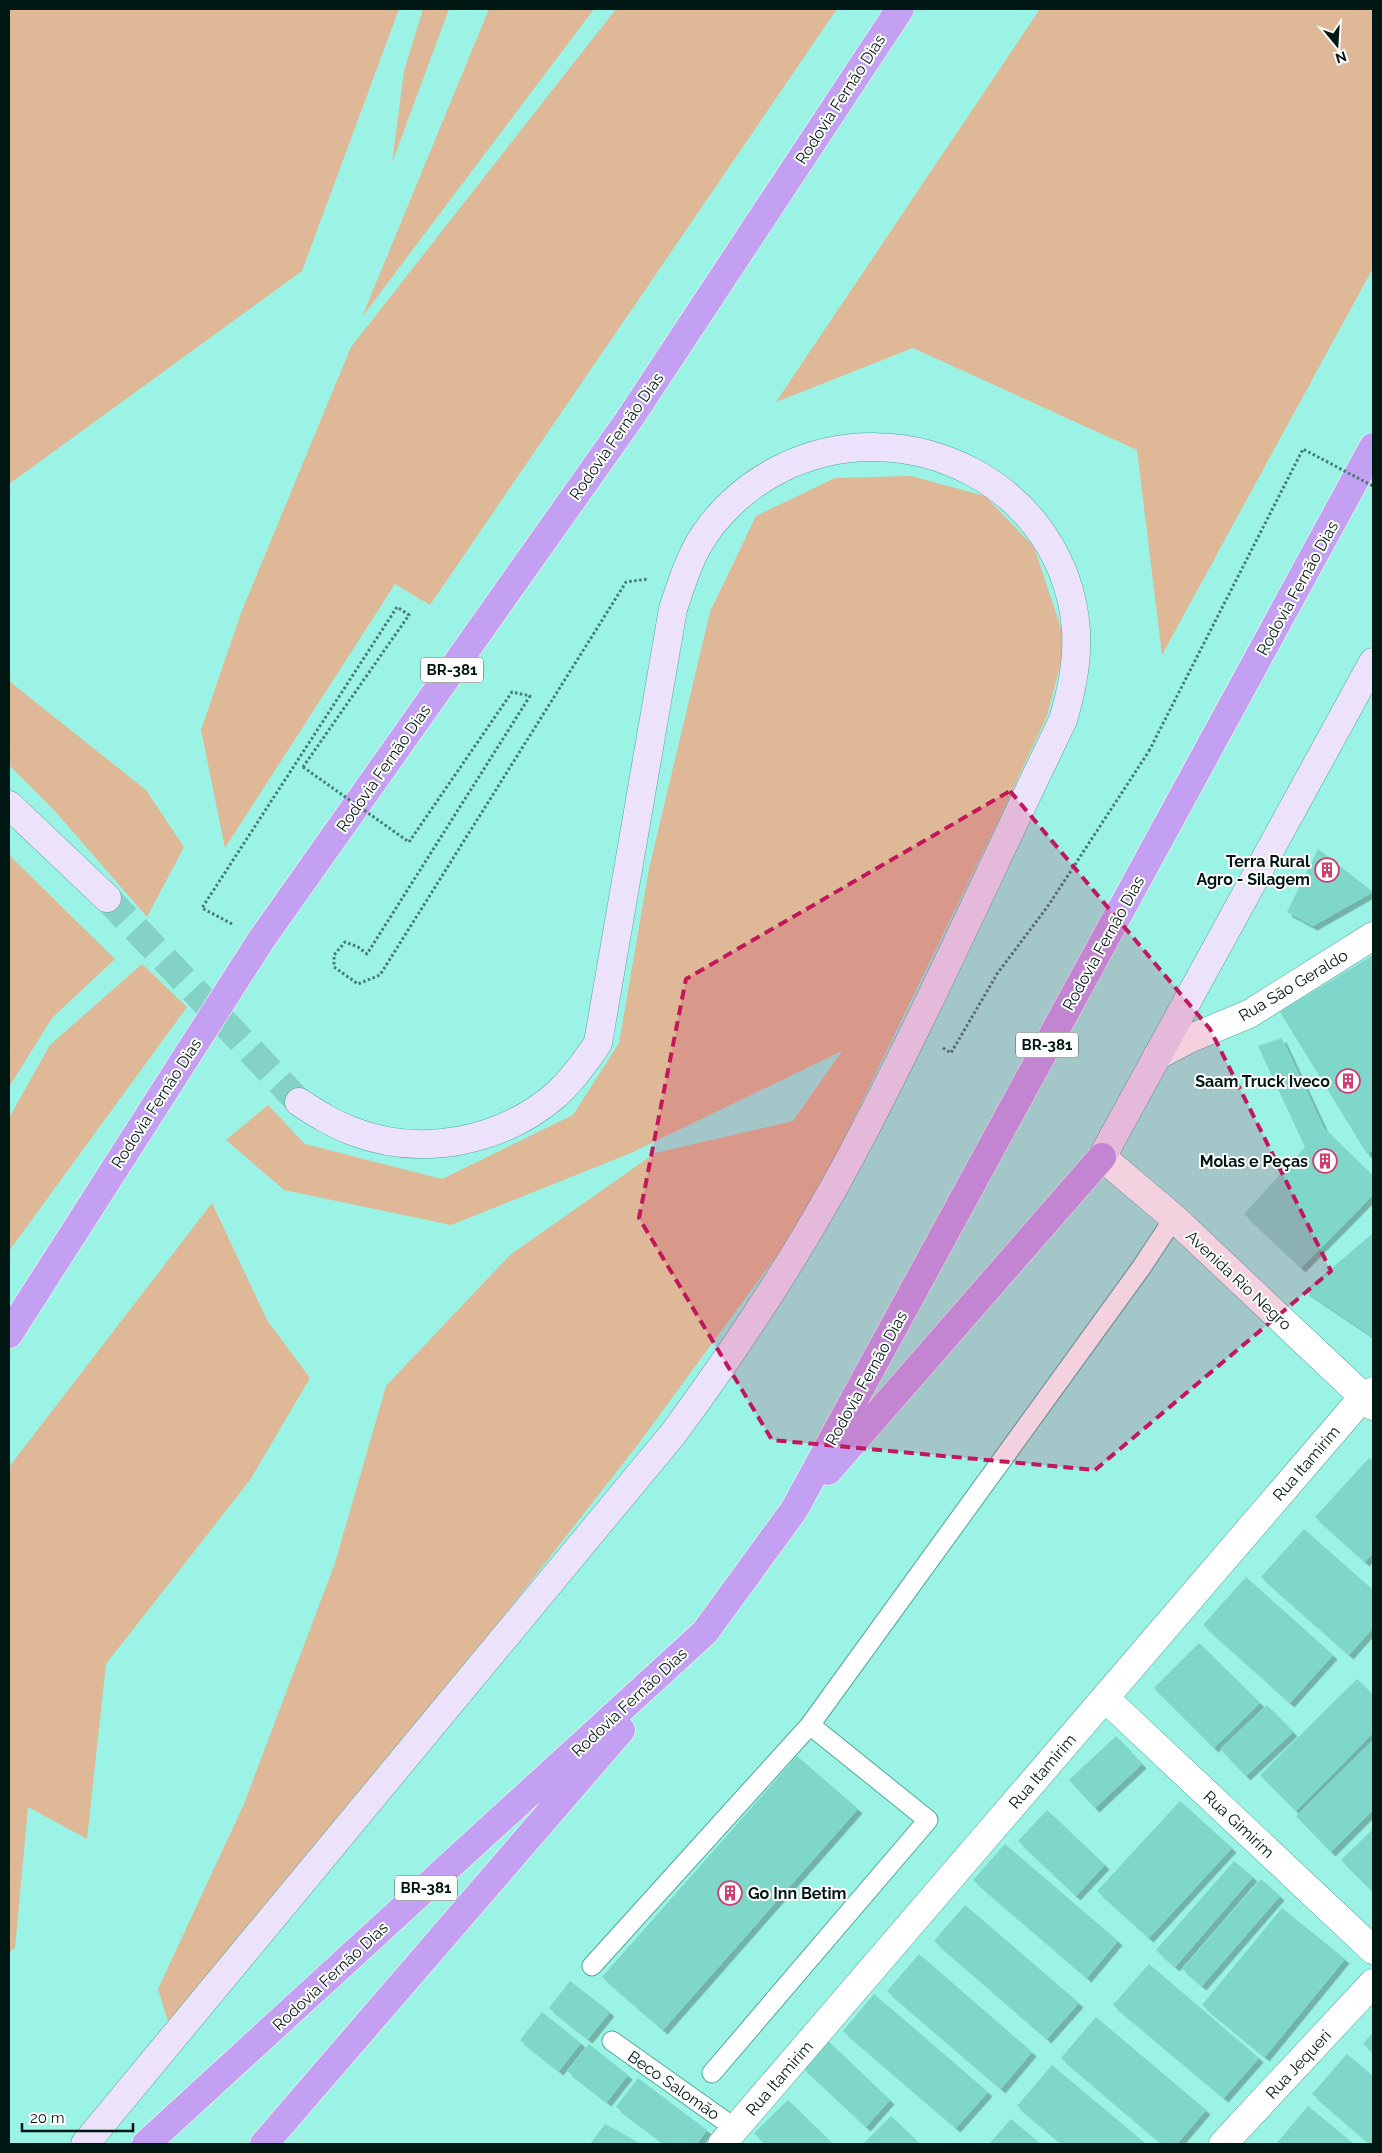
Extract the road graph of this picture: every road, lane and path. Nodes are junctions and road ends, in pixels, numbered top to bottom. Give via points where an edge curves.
1 (900, 9) edge
2 (1373, 447) edge
3 (1373, 486) edge
4 (650, 572) dead end
5 (1373, 662) edge
6 (9, 805) edge
7 (107, 898) tunnel mouth
8 (202, 908) dead end
9 (1373, 936) edge
10 (937, 1044) dead end
11 (1157, 1056) junction
12 (299, 1102) tunnel mouth
13 (1102, 1157) junction
14 (1174, 1218) junction
15 (9, 1334) edge
16 (1370, 1398) edge
17 (794, 1510) junction
18 (705, 1632) junction
19 (1105, 1698) junction
20 (810, 1725) junction
21 (1373, 1950) edge
22 (592, 1966) dead end
23 (1373, 1983) edge
24 (612, 2041) dead end
25 (712, 2073) dead end
26 (731, 2138) edge
27 (85, 2144) edge
28 (146, 2144) edge
29 (264, 2144) edge
30 (1223, 2144) edge

1 - 15 highway, Rodovia Fernão Dias / BR-381 via 630,418 261,940
2 - 17 highway, Rodovia Fernão Dias / BR-381
3 - 10 path, bridge via 1303,449 1149,751 1048,906 997,974 951,1053
4 - 8 path, bridge via 648,580 626,582 380,975 358,984 334,967 334,955 345,942 367,954 530,696 512,692 409,842 303,767 408,615 397,607
5 - 11 main road, BR-381
6 - 7 main road
9 - 11 street, Rua São Geraldo via 1250,1014
11 - 13 main road, BR-381
12 - 27 main road via 352,1132 412,1144 443,1143 503,1128 557,1093 580,1070 598,1043 673,609 697,547 739,496 766,476 819,454 860,446 893,446 957,463 1008,496 1030,518 1047,543 1071,599 1076,660 1063,720 889,1081 811,1227 718,1373 673,1434
13 - 14 street, Avenida Rio Negro
13 - 17 highway, BR-381
14 - 16 street, Avenida Rio Negro
14 - 20 lane
16 - 19 street, Rua Itamirim
17 - 18 highway, Rodovia Fernão Dias / BR-381
18 - 28 highway, Rodovia Fernão Dias / BR-381
18 - 29 highway
19 - 21 street, Rua Gimirim
19 - 26 street, Rua Itamirim
20 - 22 lane
20 - 25 lane via 928,1820
23 - 30 street, Rua Jequeri
24 - 26 lane, Beco Salomão

